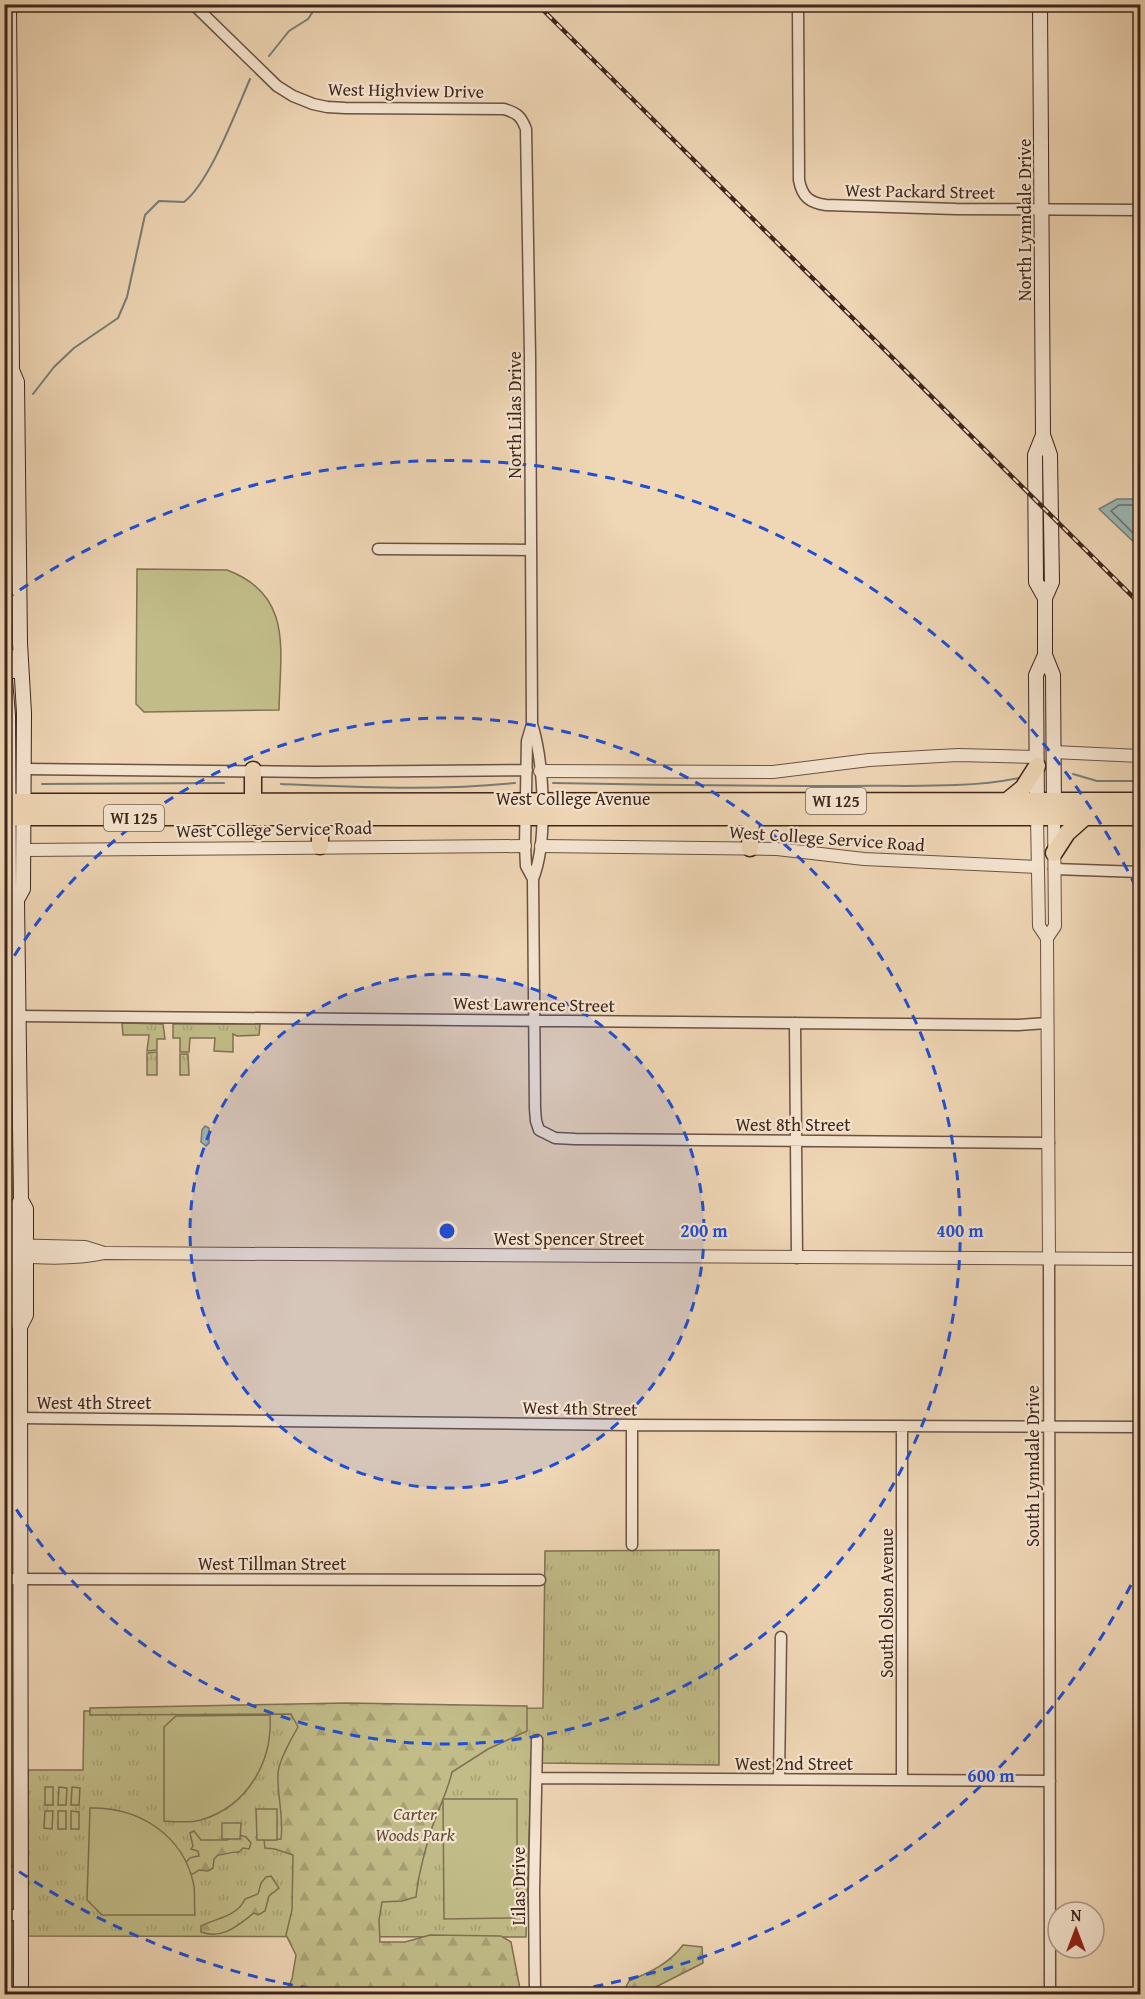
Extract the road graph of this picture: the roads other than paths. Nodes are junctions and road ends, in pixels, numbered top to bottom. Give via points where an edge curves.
1 (9, 4) edge
2 (193, 4) edge
3 (798, 4) edge
4 (1040, 4) edge
5 (512, 112) joint
6 (1042, 210) junction
7 (1140, 210) edge
8 (8, 218) edge
9 (12, 370) junction
10 (4, 410) edge
11 (378, 549) dead end
12 (531, 550) junction
13 (4, 653) edge
14 (1046, 655) junction
15 (4, 668) edge
16 (5, 675) edge
17 (23, 704) junction
18 (532, 724) junction
19 (1053, 752) junction
20 (1140, 756) edge
21 (1037, 762) junction
22 (24, 769) junction
23 (253, 770) junction
24 (526, 770) junction
25 (540, 771) junction
26 (254, 801) junction
27 (1007, 801) junction
28 (1140, 801) edge
29 (534, 809) junction
30 (1046, 809) junction
31 (12, 810) edge
32 (320, 817) junction
33 (1085, 817) junction
34 (1140, 817) edge
35 (751, 818) junction
36 (320, 846) junction
37 (525, 846) junction
38 (540, 846) junction
39 (750, 848) junction
40 (23, 850) junction
41 (6, 852) edge
42 (1054, 861) junction
43 (1038, 867) junction
44 (1140, 872) edge
45 (533, 879) junction
46 (17, 900) junction
47 (1047, 938) junction
48 (20, 1016) junction
49 (535, 1021) junction
50 (795, 1023) junction
51 (1047, 1023) junction
52 (796, 1140) junction
53 (1049, 1143) junction
54 (15, 1250) edge
55 (797, 1258) junction
56 (1049, 1258) junction
57 (1140, 1259) edge
58 (20, 1418) junction
59 (632, 1425) junction
60 (902, 1426) junction
61 (1050, 1427) junction
62 (1140, 1427) edge
63 (632, 1545) dead end
64 (4, 1579) edge
65 (21, 1579) junction
66 (540, 1580) dead end
67 (781, 1637) dead end
68 (537, 1740) dead end
69 (537, 1778) junction
70 (779, 1779) junction
71 (902, 1780) junction
72 (1050, 1781) junction
73 (4, 1915) edge
74 (21, 1915) junction
75 (21, 1995) edge
76 (535, 1995) edge
77 (1050, 1995) edge

1 - 8 main road
2 - 5 street, West Highview Drive via 277,86 313,104 345,108 483,107
3 - 6 street, West Packard Street via 799,180 807,199 826,205
4 - 6 main road, North Lynndale Drive
5 - 12 street, North Lilas Drive via 522,118 528,136
6 - 7 street, West Packard Street
6 - 14 main road, North Lynndale Drive via 1043,435 1050,455 1052,582 1045,598
8 - 9 main road
9 - 10 main road
9 - 17 main road via 17,393
11 - 12 street
12 - 18 street, North Lilas Drive
13 - 17 main road via 14,659 16,691
14 - 19 main road, North Lynndale Drive via 1053,675
14 - 21 main road, North Lynndale Drive via 1036,675
15 - 16 main road
16 - 31 main road
17 - 22 main road
18 - 24 street, North Lilas Drive
18 - 25 street, North Lilas Drive
19 - 20 street
19 - 30 main road, North Lynndale Drive
21 - 25 street via 958,755 869,760 773,772
21 - 27 main road via 1023,788
21 - 30 main road, North Lynndale Drive
22 - 23 street
22 - 31 main road
23 - 24 street
23 - 26 main road
24 - 29 street, North Lilas Drive
25 - 29 street, North Lilas Drive
26 - 29 main road, West College Avenue / WI 125
26 - 31 main road, West College Avenue / WI 125
27 - 29 main road, West College Avenue / WI 125
27 - 30 main road, West College Avenue / WI 125
28 - 30 main road, West College Avenue / WI 125
29 - 32 main road, West College Avenue / WI 125
29 - 35 main road, West College Avenue / WI 125
29 - 37 street
29 - 38 street
30 - 33 main road, West College Avenue / WI 125
30 - 35 main road, West College Avenue / WI 125
30 - 42 street, South Lynndale Drive
30 - 43 street, South Lynndale Drive
31 - 32 main road, West College Avenue / WI 125
31 - 40 main road
31 - 41 main road
32 - 36 main road
33 - 34 main road, West College Avenue / WI 125
33 - 42 main road via 1067,833
35 - 39 main road
36 - 37 street, West College Service Road
36 - 40 street, West College Service Road
37 - 45 street via 526,866
38 - 39 street, West College Service Road
38 - 45 street
39 - 43 street, West College Service Road via 886,861
40 - 46 main road via 23,889
41 - 46 main road via 9,890
42 - 44 street
42 - 47 street, South Lynndale Drive via 1055,926
43 - 47 street, South Lynndale Drive via 1040,926
45 - 49 street
46 - 48 main road
47 - 51 street, South Lynndale Drive
48 - 49 street, West Lawrence Street
48 - 54 main road via 21,1200 15,1210
49 - 50 street, West Lawrence Street
49 - 52 street, West 8th Street via 535,1115 539,1130 555,1138
50 - 51 street, West Lawrence Street
50 - 52 street
51 - 53 street, South Lynndale Drive
52 - 53 street, West 8th Street
52 - 55 street
53 - 56 street, South Lynndale Drive
54 - 55 street, West Spencer Street via 86,1257 105,1253
54 - 58 main road via 26,1315 20,1327
55 - 56 street, West Spencer Street
56 - 57 street, West Spencer Street
56 - 61 street, South Lynndale Drive
58 - 59 street, West 4th Street
58 - 65 main road
59 - 60 street, West 4th Street
59 - 63 street
60 - 61 street, West 4th Street
60 - 71 street, South Olson Avenue
61 - 62 street, West 4th Street
61 - 72 street, South Lynndale Drive
64 - 65 street, West Tillman Street
65 - 66 street, West Tillman Street
65 - 74 main road
67 - 70 street
68 - 69 street, Lilas Drive
69 - 70 street, West 2nd Street
69 - 76 street, Lilas Drive
70 - 71 street, West 2nd Street
71 - 72 street, West 2nd Street
72 - 77 street, South Lynndale Drive
73 - 74 street
74 - 75 main road

